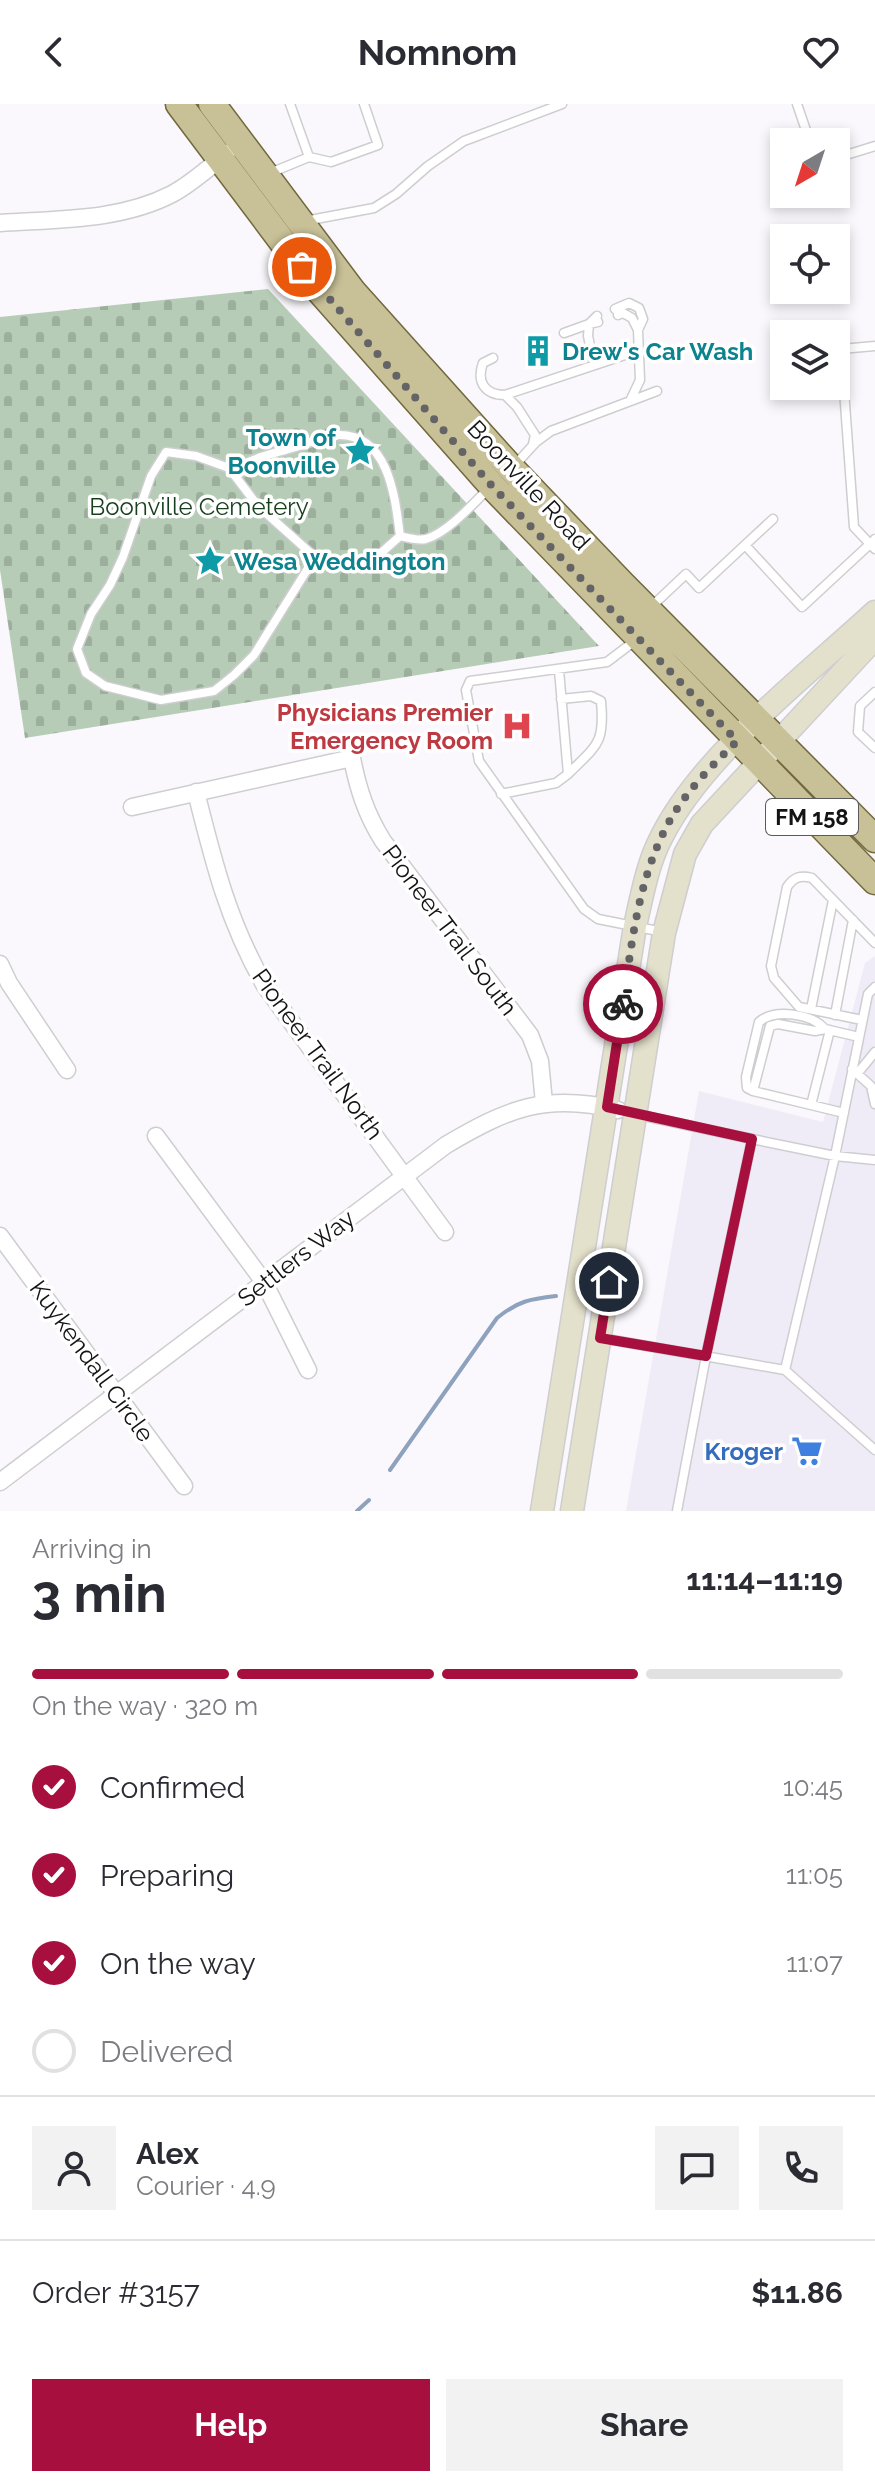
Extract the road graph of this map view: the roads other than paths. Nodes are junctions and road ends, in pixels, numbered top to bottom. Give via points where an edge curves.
1 (179, 104) edge
2 (212, 104) edge
3 (290, 104) edge
4 (364, 104) edge
5 (562, 104) edge
6 (797, 104) edge
7 (805, 128) edge
8 (241, 142) junction
9 (875, 146) edge
10 (850, 154) edge
11 (309, 157) junction
12 (220, 160) junction
13 (266, 175) junction
14 (300, 221) junction
15 (0, 223) edge
16 (616, 312) dead end
17 (564, 333) dead end
18 (875, 346) edge
19 (637, 351) junction
20 (493, 358) dead end
21 (599, 363) junction
22 (657, 391) dead end
23 (505, 395) junction
24 (630, 401) junction
25 (532, 445) junction
26 (511, 468) junction
27 (233, 473) junction
28 (492, 486) junction
29 (773, 519) dead end
30 (400, 536) junction
31 (873, 544) edge
32 (745, 545) junction
33 (315, 557) junction
34 (648, 610) junction
35 (875, 612) edge
36 (638, 638) junction
37 (875, 638) edge
38 (559, 670) junction
39 (875, 692) edge
40 (561, 699) junction
41 (757, 720) junction
42 (737, 741) junction
43 (777, 742) junction
44 (875, 748) edge
45 (758, 762) junction
46 (568, 774) junction
47 (196, 792) junction
48 (501, 794) junction
49 (132, 807) dead end
50 (875, 839) edge
51 (875, 881) edge
52 (833, 900) junction
53 (853, 920) junction
54 (635, 926) junction
55 (664, 933) junction
56 (875, 943) edge
57 (0, 964) edge
58 (5, 986) edge
59 (875, 987) edge
60 (811, 1009) junction
61 (835, 1015) junction
62 (862, 1020) junction
63 (828, 1029) junction
64 (859, 1037) junction
65 (875, 1052) edge
66 (67, 1070) dead end
67 (855, 1072) junction
68 (873, 1087) edge
69 (544, 1103) junction
70 (875, 1104) edge
71 (811, 1105) junction
72 (620, 1110) junction
73 (844, 1113) junction
74 (156, 1136) dead end
75 (752, 1139) junction
76 (835, 1156) junction
77 (875, 1160) edge
78 (405, 1174) junction
79 (445, 1232) dead end
80 (0, 1236) edge
81 (264, 1282) junction
82 (600, 1338) junction
83 (706, 1356) junction
84 (308, 1370) dead end
85 (785, 1370) junction
86 (118, 1395) junction
87 (875, 1450) edge
88 (0, 1482) edge
89 (184, 1486) dead end
90 (542, 1511) edge
91 (572, 1511) edge
92 (677, 1511) edge

1 - 12 main road, Boonville Road / FM 158
2 - 8 main road, Boonville Road / FM 158
3 - 11 lane
4 - 11 lane via 378,145 331,162
5 - 14 lane via 464,141 374,208
6 - 7 lane
8 - 12 street
8 - 13 main road, Boonville Road / FM 158
9 - 10 lane
11 - 13 lane
12 - 15 street via 146,206 117,214
12 - 28 main road, Boonville Road / FM 158 via 318,289
13 - 14 main road, Boonville Road / FM 158
14 - 26 main road, Boonville Road / FM 158 via 353,292
16 - 19 lane via 629,303 639,308 643,319
17 - 21 lane via 595,321 590,349
18 - 31 lane via 841,349 854,527
19 - 21 lane
19 - 24 lane via 640,380
20 - 23 lane via 483,363 482,385
21 - 23 lane
22 - 24 lane
23 - 25 lane via 535,435
24 - 25 lane via 551,431
25 - 26 lane
26 - 28 main road
26 - 34 main road, Boonville Road / FM 158
27 - 30 lane via 245,462 335,435 368,442 380,456 395,498
27 - 33 lane via 258,506
27 - 33 lane via 196,456 166,452 151,476 123,557 77,649 86,673 105,686 161,700 214,691 254,655
28 - 30 lane via 427,539
28 - 36 main road, Boonville Road / FM 158
29 - 32 lane
30 - 33 lane via 363,569
31 - 32 lane via 802,607
32 - 34 lane via 699,588 686,574
34 - 41 main road, Boonville Road / FM 158
35 - 41 street
36 - 38 lane via 607,662
36 - 42 main road, Boonville Road / FM 158
37 - 43 street
38 - 40 lane
38 - 48 lane via 470,681 466,690 479,761
39 - 44 lane via 860,706 858,732
40 - 46 lane
40 - 46 lane via 591,696 601,701 600,742
41 - 42 street
41 - 43 main road, Boonville Road / FM 158
42 - 45 main road, Boonville Road / FM 158
42 - 54 street via 705,772 673,816 651,861
43 - 45 street
43 - 50 main road, Boonville Road / FM 158
45 - 51 main road, Boonville Road / FM 158
45 - 55 street via 702,824 685,854
46 - 48 lane via 556,783
47 - 49 street
47 - 69 street, Pioneer Trail South via 352,758 359,795 383,841 530,1035 540,1061
47 - 78 street, Pioneer Trail North via 226,906 243,947 265,986
48 - 54 lane via 584,909 598,919
52 - 53 lane
52 - 60 lane
52 - 60 lane via 812,878 795,878 787,887 771,972 799,1007
53 - 56 lane
53 - 61 lane
54 - 55 lane
54 - 72 street
55 - 72 street
57 - 58 street
58 - 66 street
59 - 62 lane
60 - 61 lane
61 - 62 lane
62 - 64 lane
63 - 64 lane
63 - 71 lane
63 - 71 lane via 770,1026 753,1091
64 - 67 lane
65 - 67 lane
67 - 68 lane
67 - 73 lane
68 - 70 lane
69 - 72 street, Settlers Way via 573,1101
69 - 78 street, Settlers Way via 485,1122
71 - 73 lane
72 - 75 lane
72 - 82 street
72 - 90 street
73 - 76 lane
74 - 81 street
75 - 76 lane
75 - 83 lane
76 - 77 lane
76 - 85 lane
78 - 79 street, Pioneer Trail North
78 - 81 street, Settlers Way
80 - 86 street, Kuykendall Circle
81 - 84 street
81 - 86 street, Settlers Way
82 - 83 lane
82 - 91 street
83 - 85 lane
83 - 92 lane
85 - 87 lane
86 - 88 street, Settlers Way
86 - 89 street, Kuykendall Circle

